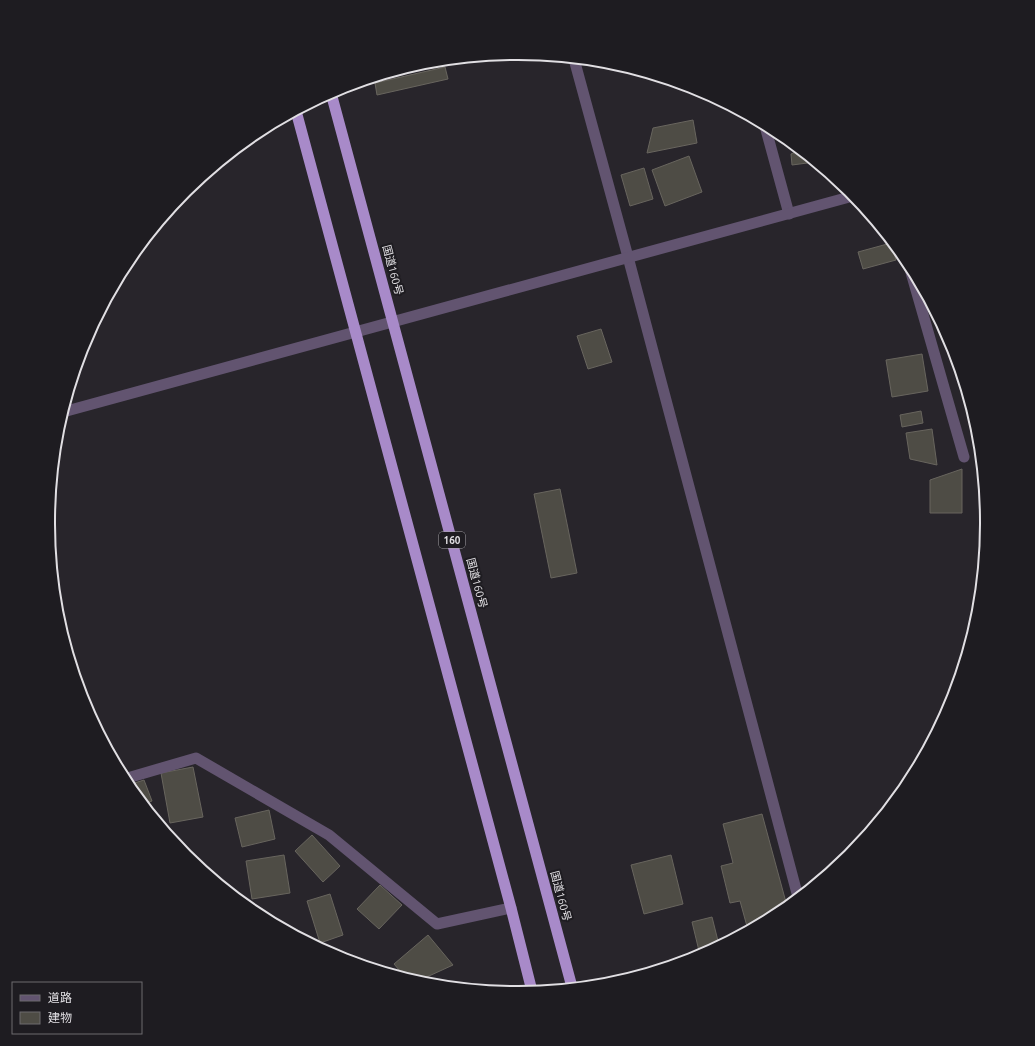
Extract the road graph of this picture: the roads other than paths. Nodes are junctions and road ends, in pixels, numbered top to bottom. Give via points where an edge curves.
1 (575, 64) edge
2 (332, 100) edge
3 (297, 116) edge
4 (767, 134) edge
5 (847, 198) edge
6 (789, 214) junction
7 (628, 257) junction
8 (915, 288) edge
9 (393, 322) junction
10 (355, 333) junction
11 (69, 410) edge
12 (964, 457) dead end
13 (131, 776) edge
14 (797, 892) edge
15 (511, 908) junction
16 (571, 983) edge
17 (531, 986) edge

1 - 7 street
2 - 9 highway, 国道160号 / 160
3 - 10 highway
4 - 6 street
5 - 6 street
6 - 7 street
7 - 9 street
7 - 14 street
8 - 12 street
9 - 10 street
9 - 16 highway, 国道160号 / 160
10 - 11 street
10 - 15 highway
13 - 15 street via 196,758 329,835 438,924
15 - 17 highway

